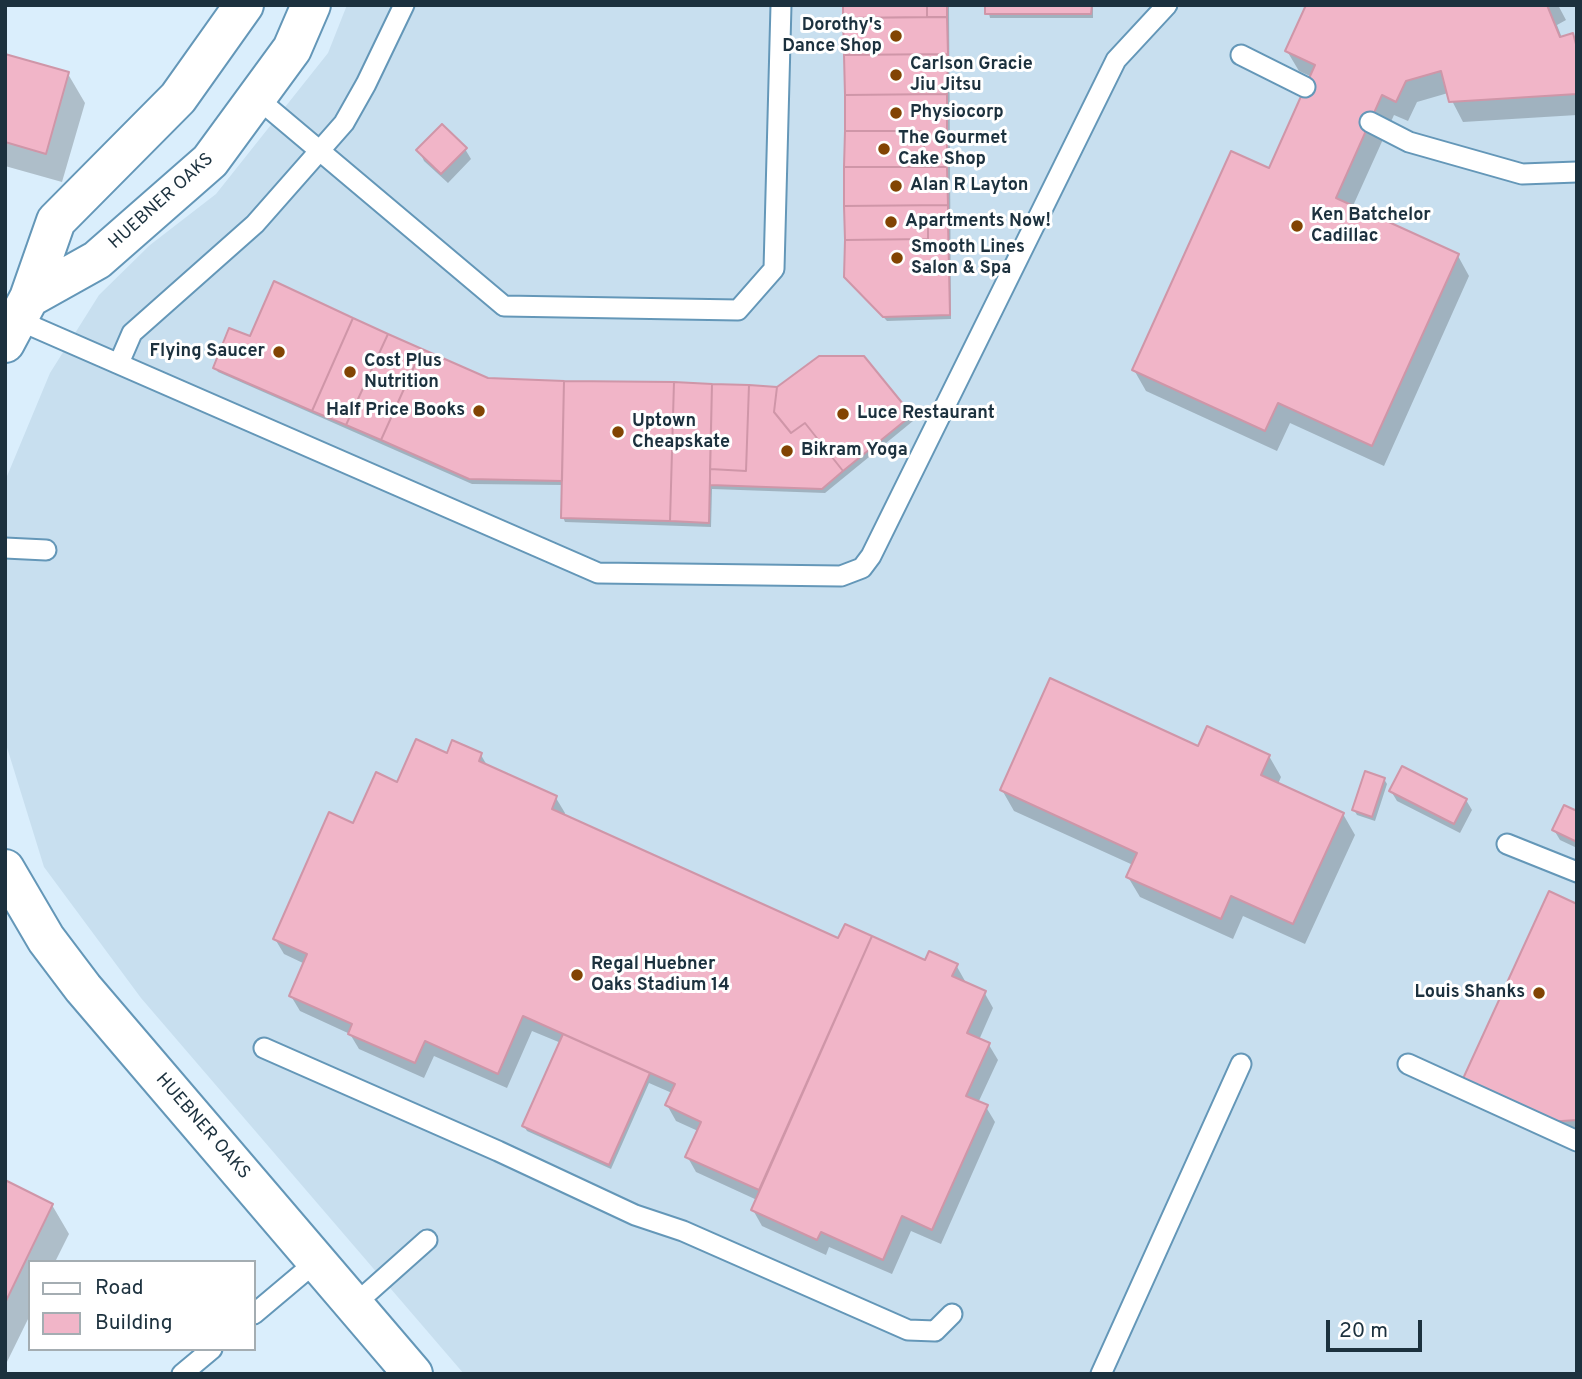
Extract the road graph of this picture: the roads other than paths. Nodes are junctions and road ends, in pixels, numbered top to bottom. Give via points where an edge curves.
1 (244, 5) edge
2 (311, 5) edge
3 (404, 5) edge
4 (780, 5) edge
5 (1167, 5) edge
6 (1241, 55) dead end
7 (1305, 87) dead end
8 (257, 98) junction
9 (1370, 122) dead end
10 (318, 152) junction
11 (1577, 172) edge
12 (18, 320) edge
13 (119, 363) junction
14 (5, 548) edge
15 (46, 550) dead end
16 (1507, 844) dead end
17 (5, 869) edge
18 (1577, 872) edge
19 (264, 1048) dead end
20 (1241, 1064) dead end
21 (1408, 1064) dead end
22 (1577, 1141) edge
23 (427, 1240) dead end
24 (317, 1261) junction
25 (354, 1305) junction
26 (256, 1312) edge
27 (952, 1314) dead end
28 (210, 1351) edge
29 (182, 1374) edge
30 (413, 1374) edge
31 (1101, 1374) edge

1 - 12 street via 178,98 56,221
2 - 8 street, HUEBNER OAKS via 292,49
3 - 10 lane via 344,123
4 - 10 lane via 774,269 738,310 504,306
5 - 13 lane via 1116,60 871,556 862,568 841,576 598,573
6 - 7 lane
8 - 10 lane
8 - 12 street, HUEBNER OAKS via 210,161 97,260
9 - 11 lane via 1409,142 1522,174
10 - 13 lane via 255,224 132,333
12 - 13 lane
14 - 15 lane
16 - 18 lane
17 - 24 street, HUEBNER OAKS via 46,939 83,988
19 - 27 lane via 635,1215 683,1231 908,1330 934,1331
20 - 31 lane
21 - 22 lane
23 - 25 lane
24 - 25 street, HUEBNER OAKS
24 - 26 lane
25 - 30 street, HUEBNER OAKS
28 - 29 lane

